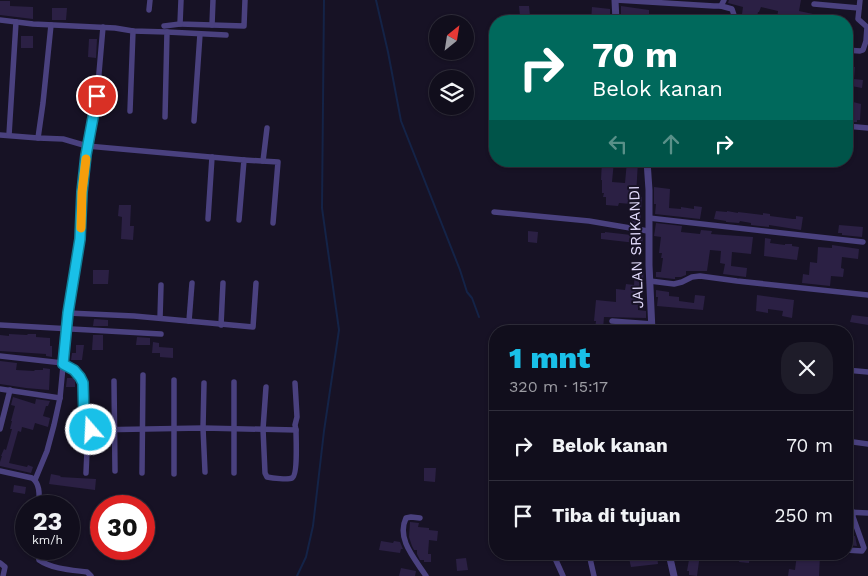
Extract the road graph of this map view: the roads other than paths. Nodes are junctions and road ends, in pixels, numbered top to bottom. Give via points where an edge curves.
1 (150, 0) edge
2 (181, 0) edge
3 (213, 0) edge
4 (244, 0) edge
5 (615, 0) edge
6 (860, 0) edge
7 (722, 3) edge
8 (814, 4) dead end
9 (859, 8) junction
10 (150, 10) dead end
11 (616, 15) edge
12 (734, 15) edge
13 (0, 20) edge
14 (16, 22) junction
15 (51, 24) junction
16 (180, 24) junction
17 (212, 25) junction
18 (164, 26) dead end
19 (103, 27) junction
20 (133, 31) junction
21 (167, 32) junction
22 (200, 34) junction
23 (226, 35) dead end
24 (853, 50) edge
25 (130, 111) dead end
26 (165, 117) dead end
27 (194, 121) dead end
28 (853, 127) edge
29 (267, 128) dead end
30 (868, 128) edge
31 (0, 135) edge
32 (9, 135) junction
33 (38, 138) junction
34 (88, 146) junction
35 (212, 157) junction
36 (244, 160) junction
37 (263, 161) junction
38 (647, 167) edge
39 (494, 212) dead end
40 (649, 218) junction
41 (208, 219) dead end
42 (239, 220) dead end
43 (273, 223) dead end
44 (648, 231) junction
45 (863, 242) dead end
46 (650, 281) junction
47 (192, 283) dead end
48 (223, 283) dead end
49 (256, 283) dead end
50 (161, 285) dead end
51 (868, 295) edge
52 (68, 313) junction
53 (160, 318) junction
54 (189, 321) junction
55 (612, 321) dead end
56 (222, 324) junction
57 (0, 325) edge
58 (635, 325) edge
59 (652, 325) edge
60 (66, 329) junction
61 (161, 334) dead end
62 (0, 356) edge
63 (63, 364) junction
64 (853, 371) edge
65 (868, 372) edge
66 (144, 375) dead end
67 (174, 380) dead end
68 (114, 381) dead end
69 (234, 382) dead end
70 (204, 383) dead end
71 (295, 383) dead end
72 (266, 387) dead end
73 (0, 389) edge
74 (10, 390) junction
75 (60, 398) junction
76 (88, 428) junction
77 (203, 428) junction
78 (235, 428) junction
79 (0, 429) edge
80 (114, 429) junction
81 (143, 429) junction
82 (174, 429) junction
83 (263, 430) junction
84 (296, 430) junction
85 (853, 442) edge
86 (868, 444) edge
87 (0, 471) edge
88 (115, 471) dead end
89 (205, 472) dead end
90 (86, 473) dead end
91 (142, 473) dead end
92 (234, 473) dead end
93 (174, 474) dead end
94 (35, 480) junction
95 (38, 495) edge
96 (853, 512) edge
97 (868, 513) edge
98 (853, 517) edge
99 (420, 518) dead end
100 (853, 550) edge
101 (39, 560) edge
102 (556, 560) edge
103 (590, 560) edge
104 (670, 560) edge
105 (0, 563) edge
106 (2, 576) edge
107 (91, 576) edge
108 (426, 576) edge
109 (563, 576) edge
110 (594, 576) edge
111 (674, 576) edge

1 - 10 street
2 - 16 street
3 - 17 street
4 - 17 street via 244,26
5 - 7 street via 695,6
5 - 11 street
6 - 9 street
7 - 12 street via 732,9
8 - 9 street
9 - 24 street via 858,19 867,27 865,48
13 - 14 street
14 - 15 street
14 - 32 street
15 - 19 street
15 - 33 street
16 - 17 street
16 - 18 street
19 - 20 street
19 - 34 street via 97,96
20 - 21 street
20 - 25 street
21 - 22 street
21 - 26 street
22 - 23 street
22 - 27 street
28 - 30 street
29 - 37 street
31 - 32 street
32 - 33 street
33 - 34 street via 63,139
34 - 35 street
34 - 52 street via 80,239
35 - 36 street
35 - 41 street
36 - 37 street
36 - 42 street
37 - 43 street via 278,162
38 - 40 street, JALAN SRIKANDI
39 - 44 street
40 - 44 street, JALAN SRIKANDI
40 - 45 street
44 - 46 street, JALAN SRIKANDI
46 - 51 street via 674,284 700,276
46 - 59 street, JALAN SRIKANDI
47 - 54 street
48 - 56 street
49 - 56 street via 254,327
50 - 53 street
52 - 53 street
52 - 60 street
53 - 54 street
54 - 56 street
55 - 58 street
57 - 60 street
60 - 61 street
60 - 63 street
62 - 63 street
63 - 75 street
63 - 76 street via 74,370 83,383 84,419
64 - 65 street
66 - 81 street
67 - 82 street
68 - 80 street
69 - 78 street
70 - 77 street
71 - 84 street
72 - 83 street
73 - 74 street
74 - 75 street
74 - 79 street
75 - 94 street via 47,451
76 - 80 street
76 - 90 street
77 - 78 street
77 - 82 street
77 - 89 street
78 - 83 street
78 - 92 street
80 - 81 street
80 - 88 street
81 - 82 street
81 - 91 street
82 - 93 street
83 - 84 street
83 - 84 street via 266,475 288,479 296,472
85 - 86 street
87 - 94 street
94 - 95 street
96 - 97 street
98 - 100 street via 864,548
99 - 108 street via 406,518 404,537 410,554
101 - 107 street via 87,572
102 - 109 street
103 - 110 street
104 - 111 street
105 - 106 street via 5,566

